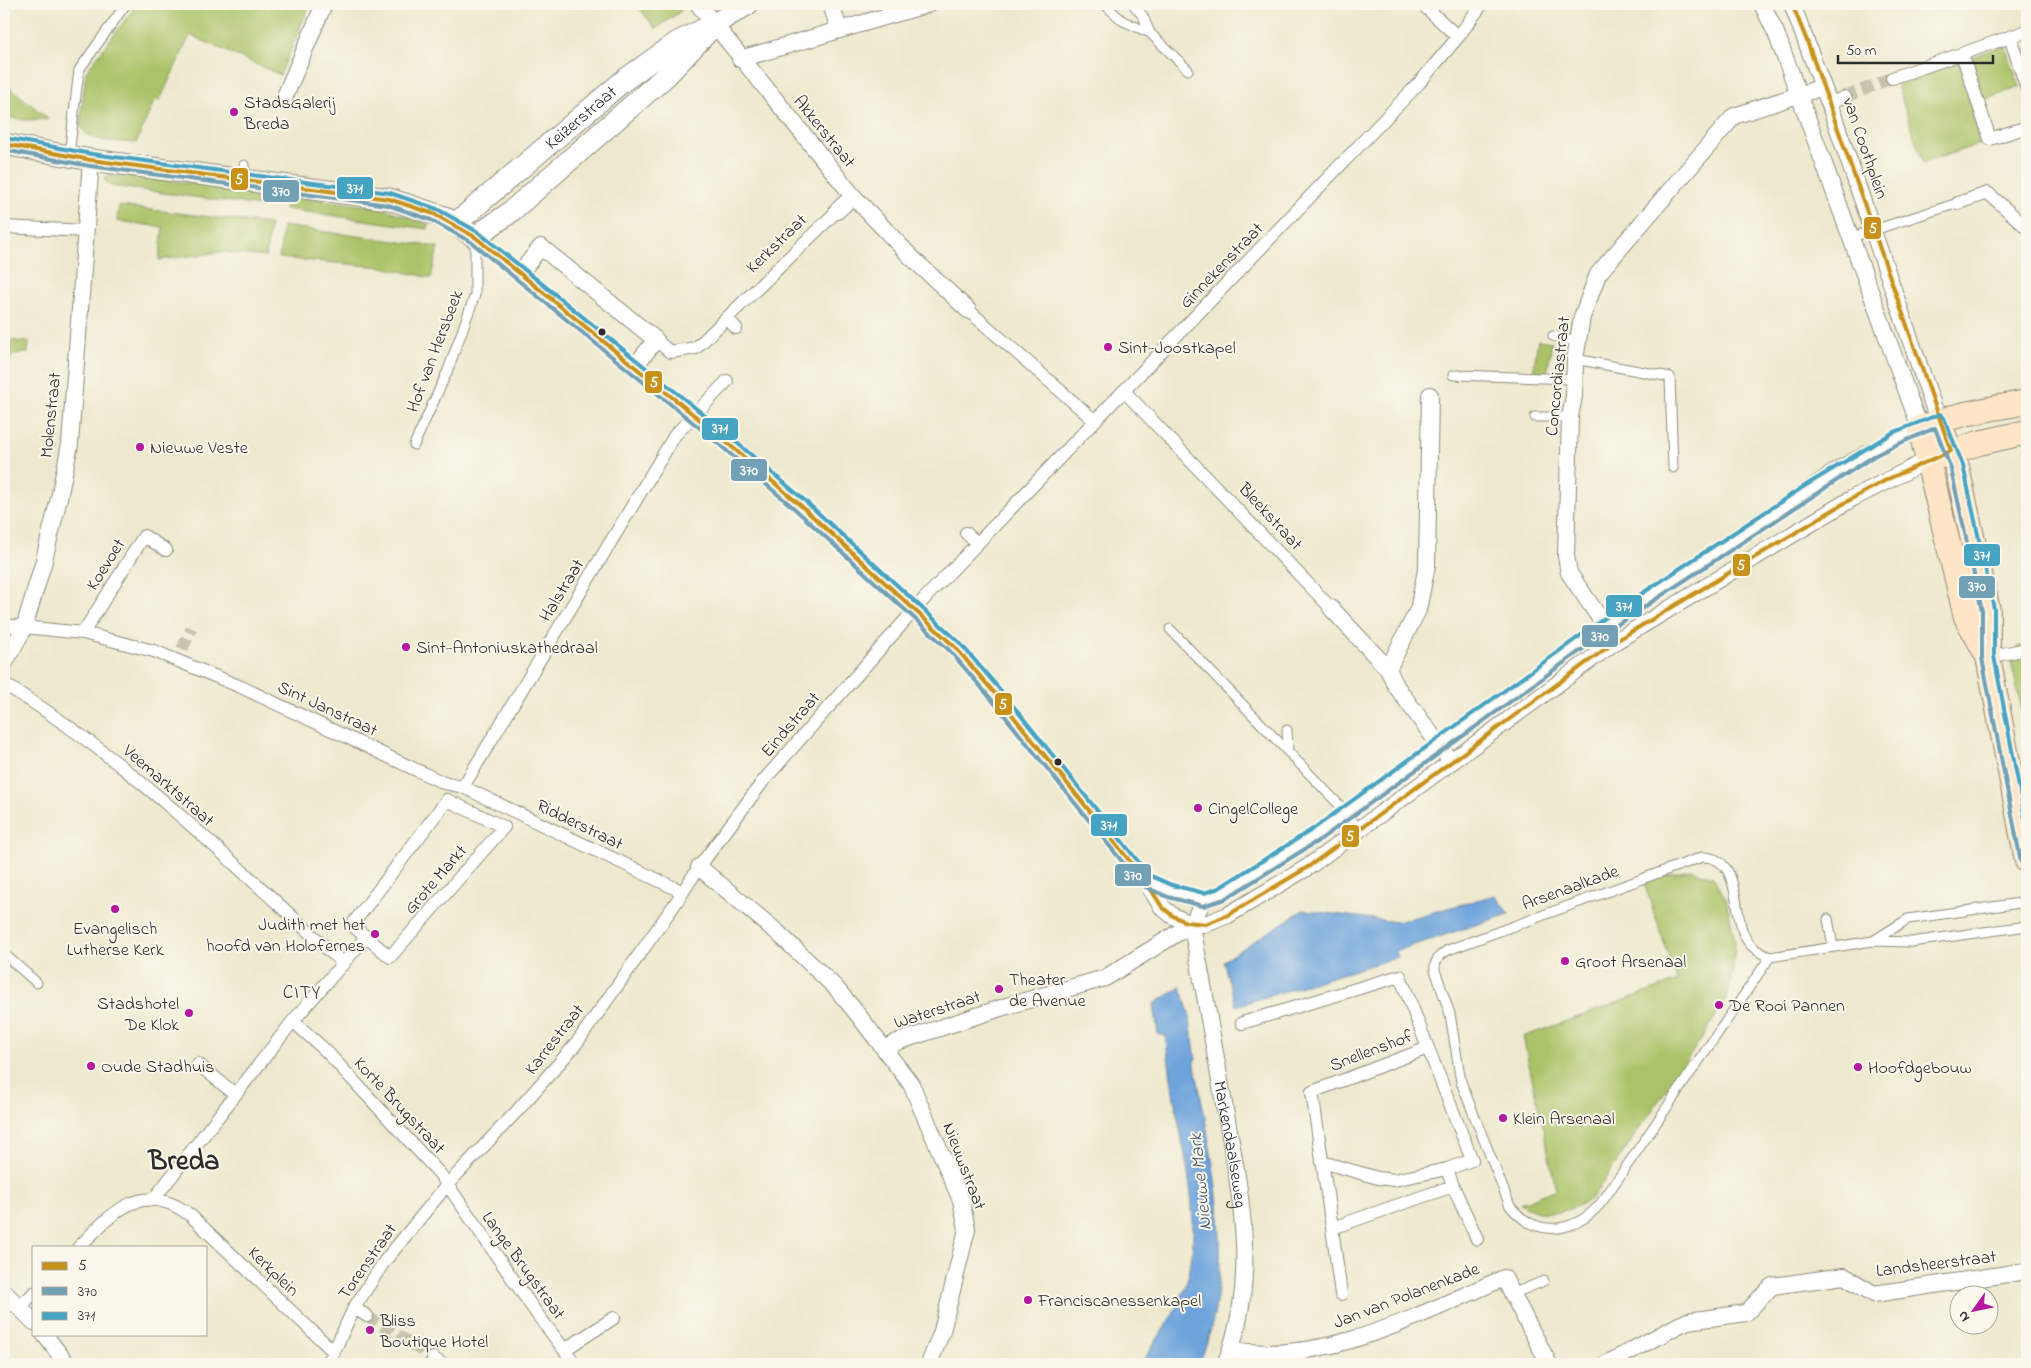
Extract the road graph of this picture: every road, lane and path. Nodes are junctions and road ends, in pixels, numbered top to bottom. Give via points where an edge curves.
1 (126, 4) edge
2 (324, 4) edge
3 (698, 4) edge
4 (748, 4) edge
5 (831, 4) edge
6 (929, 4) edge
7 (1104, 4) edge
8 (1133, 4) edge
9 (1422, 4) edge
10 (1482, 4) edge
11 (1762, 4) edge
12 (1792, 4) edge
13 (716, 24) junction
14 (840, 29) junction
15 (2027, 31) edge
16 (1150, 33) junction
17 (1458, 37) junction
18 (2010, 37) junction
19 (1962, 54) junction
20 (740, 59) junction
21 (1188, 70) dead end
22 (1892, 78) tunnel mouth
23 (1823, 87) junction
24 (2027, 90) edge
25 (1799, 95) junction
26 (1845, 96) tunnel mouth
27 (282, 101) dead end
28 (1829, 103) junction
29 (2027, 127) edge
30 (4, 144) edge
31 (69, 156) junction
32 (91, 160) junction
33 (852, 196) junction
34 (1958, 203) joint
35 (837, 211) joint
36 (455, 224) junction
37 (4, 227) edge
38 (2027, 228) edge
39 (1873, 230) junction
40 (86, 231) junction
41 (474, 237) junction
42 (1852, 237) junction
43 (519, 274) junction
44 (968, 310) joint
45 (727, 318) junction
46 (736, 328) dead end
47 (1553, 336) dead end
48 (656, 340) junction
49 (1578, 342) junction
50 (1575, 359) junction
51 (634, 367) junction
52 (1453, 375) dead end
53 (1574, 379) junction
54 (727, 381) dead end
55 (1124, 391) junction
56 (1430, 395) dead end
57 (2027, 402) edge
58 (693, 415) junction
59 (1535, 417) dead end
60 (1570, 417) junction
61 (1094, 422) junction
62 (1929, 424) junction
63 (2026, 433) edge
64 (414, 445) dead end
65 (1951, 451) junction
66 (1928, 460) junction
67 (1673, 468) dead end
68 (966, 533) dead end
69 (977, 544) junction
70 (166, 550) dead end
71 (1331, 608) joint
72 (914, 610) junction
73 (1604, 625) junction
74 (4, 626) edge
75 (24, 628) junction
76 (1170, 629) dead end
77 (83, 633) junction
78 (1616, 641) junction
79 (2027, 650) edge
80 (1988, 657) junction
81 (4, 664) edge
82 (1388, 669) junction
83 (4, 684) edge
84 (1287, 730) dead end
85 (1439, 745) junction
86 (1288, 750) junction
87 (1452, 762) junction
88 (463, 787) junction
89 (482, 796) junction
90 (473, 813) junction
91 (1347, 813) junction
92 (1359, 830) junction
93 (2027, 861) edge
94 (699, 867) junction
95 (1145, 880) junction
96 (1170, 891) junction
97 (683, 892) junction
98 (1204, 900) junction
99 (2027, 902) edge
100 (1828, 919) dead end
101 (1192, 924) junction
102 (2027, 926) edge
103 (366, 937) junction
104 (1873, 940) junction
105 (1833, 947) junction
106 (4, 954) edge
107 (1770, 957) junction
108 (344, 964) junction
109 (37, 983) dead end
110 (293, 1021) junction
111 (1242, 1023) dead end
112 (1428, 1048) junction
113 (880, 1052) junction
114 (198, 1064) dead end
115 (235, 1094) junction
116 (1322, 1162) junction
117 (1447, 1170) junction
118 (447, 1185) junction
119 (1453, 1186) junction
120 (153, 1200) junction
121 (1332, 1228) junction
122 (1477, 1239) dead end
123 (80, 1246) edge
124 (2027, 1271) edge
125 (1544, 1281) dead end
126 (4, 1292) edge
127 (1341, 1294) dead end
128 (1512, 1294) junction
129 (32, 1295) edge
130 (20, 1307) junction
131 (354, 1308) junction
132 (367, 1316) tunnel mouth
133 (614, 1318) dead end
134 (32, 1320) edge
135 (46, 1336) edge
136 (564, 1350) junction
137 (334, 1352) junction
138 (1228, 1357) edge
139 (67, 1364) edge
140 (328, 1364) edge
141 (575, 1364) edge
142 (929, 1364) edge
143 (1549, 1364) edge
144 (1606, 1364) edge

1 - 31 lane via 79,70
2 - 27 street
3 - 13 street, Akkerstraat
4 - 13 street, Keizerstraat
5 - 14 street
6 - 14 street
7 - 16 lane via 1123,21
8 - 16 lane via 1143,16
9 - 17 street
10 - 17 street, Ginnekenstraat
11 - 25 street
12 - 23 street, van Coothplein
13 - 20 street, Akkerstraat
13 - 36 street, Keizerstraat via 676,44 623,81
13 - 41 street, Keizerstraat via 667,75 508,214
14 - 20 street
15 - 18 street
16 - 21 lane
17 - 55 street, Ginnekenstraat via 1420,82
18 - 19 street
18 - 24 street
19 - 22 street
19 - 29 street via 1990,139
20 - 33 street, Akkerstraat
23 - 25 street, Concordiastraat
23 - 28 street, van Coothplein
25 - 42 street
25 - 49 street, Concordiastraat via 1734,116 1598,274 1582,317
26 - 28 street
28 - 39 street, van Coothplein
30 - 31 street
31 - 32 street
32 - 36 street via 143,160 245,173 389,199
32 - 40 street, Molenstraat
33 - 35 street, Kerkstraat
33 - 44 street, Akkerstraat via 908,261
34 - 38 street via 1988,193
34 - 39 lane
35 - 45 street, Kerkstraat
36 - 41 street
37 - 40 street
39 - 42 lane
39 - 62 street, van Coothplein
40 - 75 street, Molenstraat via 70,444 55,517
41 - 43 street
41 - 64 lane, Hof van Hersbeek via 475,295 448,370
42 - 62 street
43 - 48 street via 541,247
43 - 51 street
44 - 61 street, Akkerstraat
45 - 46 street
45 - 48 street, Kerkstraat via 696,348 670,352
47 - 49 lane
48 - 51 street
49 - 50 street, Concordiastraat
50 - 53 street, Concordiastraat
50 - 67 lane via 1670,377
51 - 58 street
52 - 53 lane
53 - 60 street, Concordiastraat
54 - 58 street, Halstraat
55 - 61 street, Ginnekenstraat
55 - 71 street, Bleekstraat
56 - 82 street via 1427,565 1418,610
57 - 62 main road
58 - 72 street via 799,504
58 - 88 street, Halstraat via 675,435
59 - 60 lane
60 - 73 street, Concordiastraat via 1566,566
61 - 69 street, Ginnekenstraat
62 - 65 main road
62 - 66 main road
62 - 73 street via 1895,438 1841,468
63 - 65 main road
65 - 66 main road
65 - 80 main road via 1988,610
66 - 78 street via 1853,498
66 - 80 main road via 1966,617
68 - 69 street
69 - 72 street, Ginnekenstraat
70 - 77 street, Koevoet via 144,536
71 - 82 street, Bleekstraat
72 - 94 street, Eindstraat via 764,780
72 - 95 street via 970,663
73 - 78 street
73 - 85 street
74 - 75 street
75 - 77 street, Sint Janstraat
75 - 81 street, Molenstraat
76 - 86 lane
77 - 88 street, Sint Janstraat via 180,654 241,687 444,783
78 - 87 street
79 - 80 street
80 - 93 main road
82 - 85 street, Bleekstraat via 1396,686
83 - 108 street, Veemarktstraat via 127,770
84 - 86 lane
85 - 87 street
85 - 91 street
86 - 91 lane
87 - 92 street
88 - 89 street, Ridderstraat
89 - 90 street
89 - 97 street, Ridderstraat
90 - 103 street, Grote Markt via 447,800 352,925
90 - 103 street, Grote Markt via 504,828 390,957
91 - 92 lane
91 - 98 street via 1222,894
92 - 101 street via 1308,867 1228,914 1212,922
94 - 97 street, Karrestraat
94 - 113 street, Nieuwstraat via 813,966 855,1011
95 - 96 street
95 - 101 street via 1162,907
96 - 98 street
96 - 101 street, Markendaalseweg via 1176,905
97 - 118 street, Karrestraat via 680,908 560,1063
98 - 101 street
99 - 104 lane via 1908,919
100 - 105 lane
101 - 113 street, Waterstraat via 1105,978 897,1042
101 - 138 street, Markendaalseweg via 1243,1210 1243,1293
102 - 104 lane via 1911,942
103 - 108 street
104 - 105 lane
105 - 107 lane
106 - 109 lane
107 - 107 lane, Arsenaalkade via 1756,950 1745,937 1727,870 1708,856 1459,945 1439,956 1435,965 1436,977 1450,1014 1461,1082 1510,1206 1519,1216 1543,1228 1556,1229 1577,1223 1599,1205
108 - 110 street
110 - 115 street
110 - 118 street, Korte Brugstraat via 326,1051
111 - 112 street via 1400,976
112 - 116 street, Snellenshof via 1312,1092
112 - 117 street, Snellenshof via 1472,1160
113 - 142 street, Nieuwstraat via 911,1084 961,1200 967,1229 942,1332
114 - 115 street
115 - 120 street
116 - 117 street, Snellenshof via 1394,1180
116 - 121 street, Snellenshof
117 - 119 street
118 - 131 street, Torenstraat via 384,1262
118 - 136 street, Lange Brugstraat
119 - 121 street
119 - 122 street
120 - 123 street via 143,1199 125,1205 104,1220
120 - 137 street, Kerkplein via 170,1203 190,1216
121 - 127 street, Snellenshof
124 - 144 street, Landsheerstraat via 1874,1294 1844,1276 1772,1286 1746,1313 1688,1321
125 - 128 lane
126 - 130 street
128 - 138 street, Jan van Polanenkade via 1504,1278 1395,1324 1342,1342
128 - 143 street
129 - 130 street
130 - 134 street
131 - 132 street
131 - 137 street, Torenstraat
133 - 136 street
135 - 139 street
136 - 141 street, Lange Brugstraat
137 - 140 street, Torenstraat

